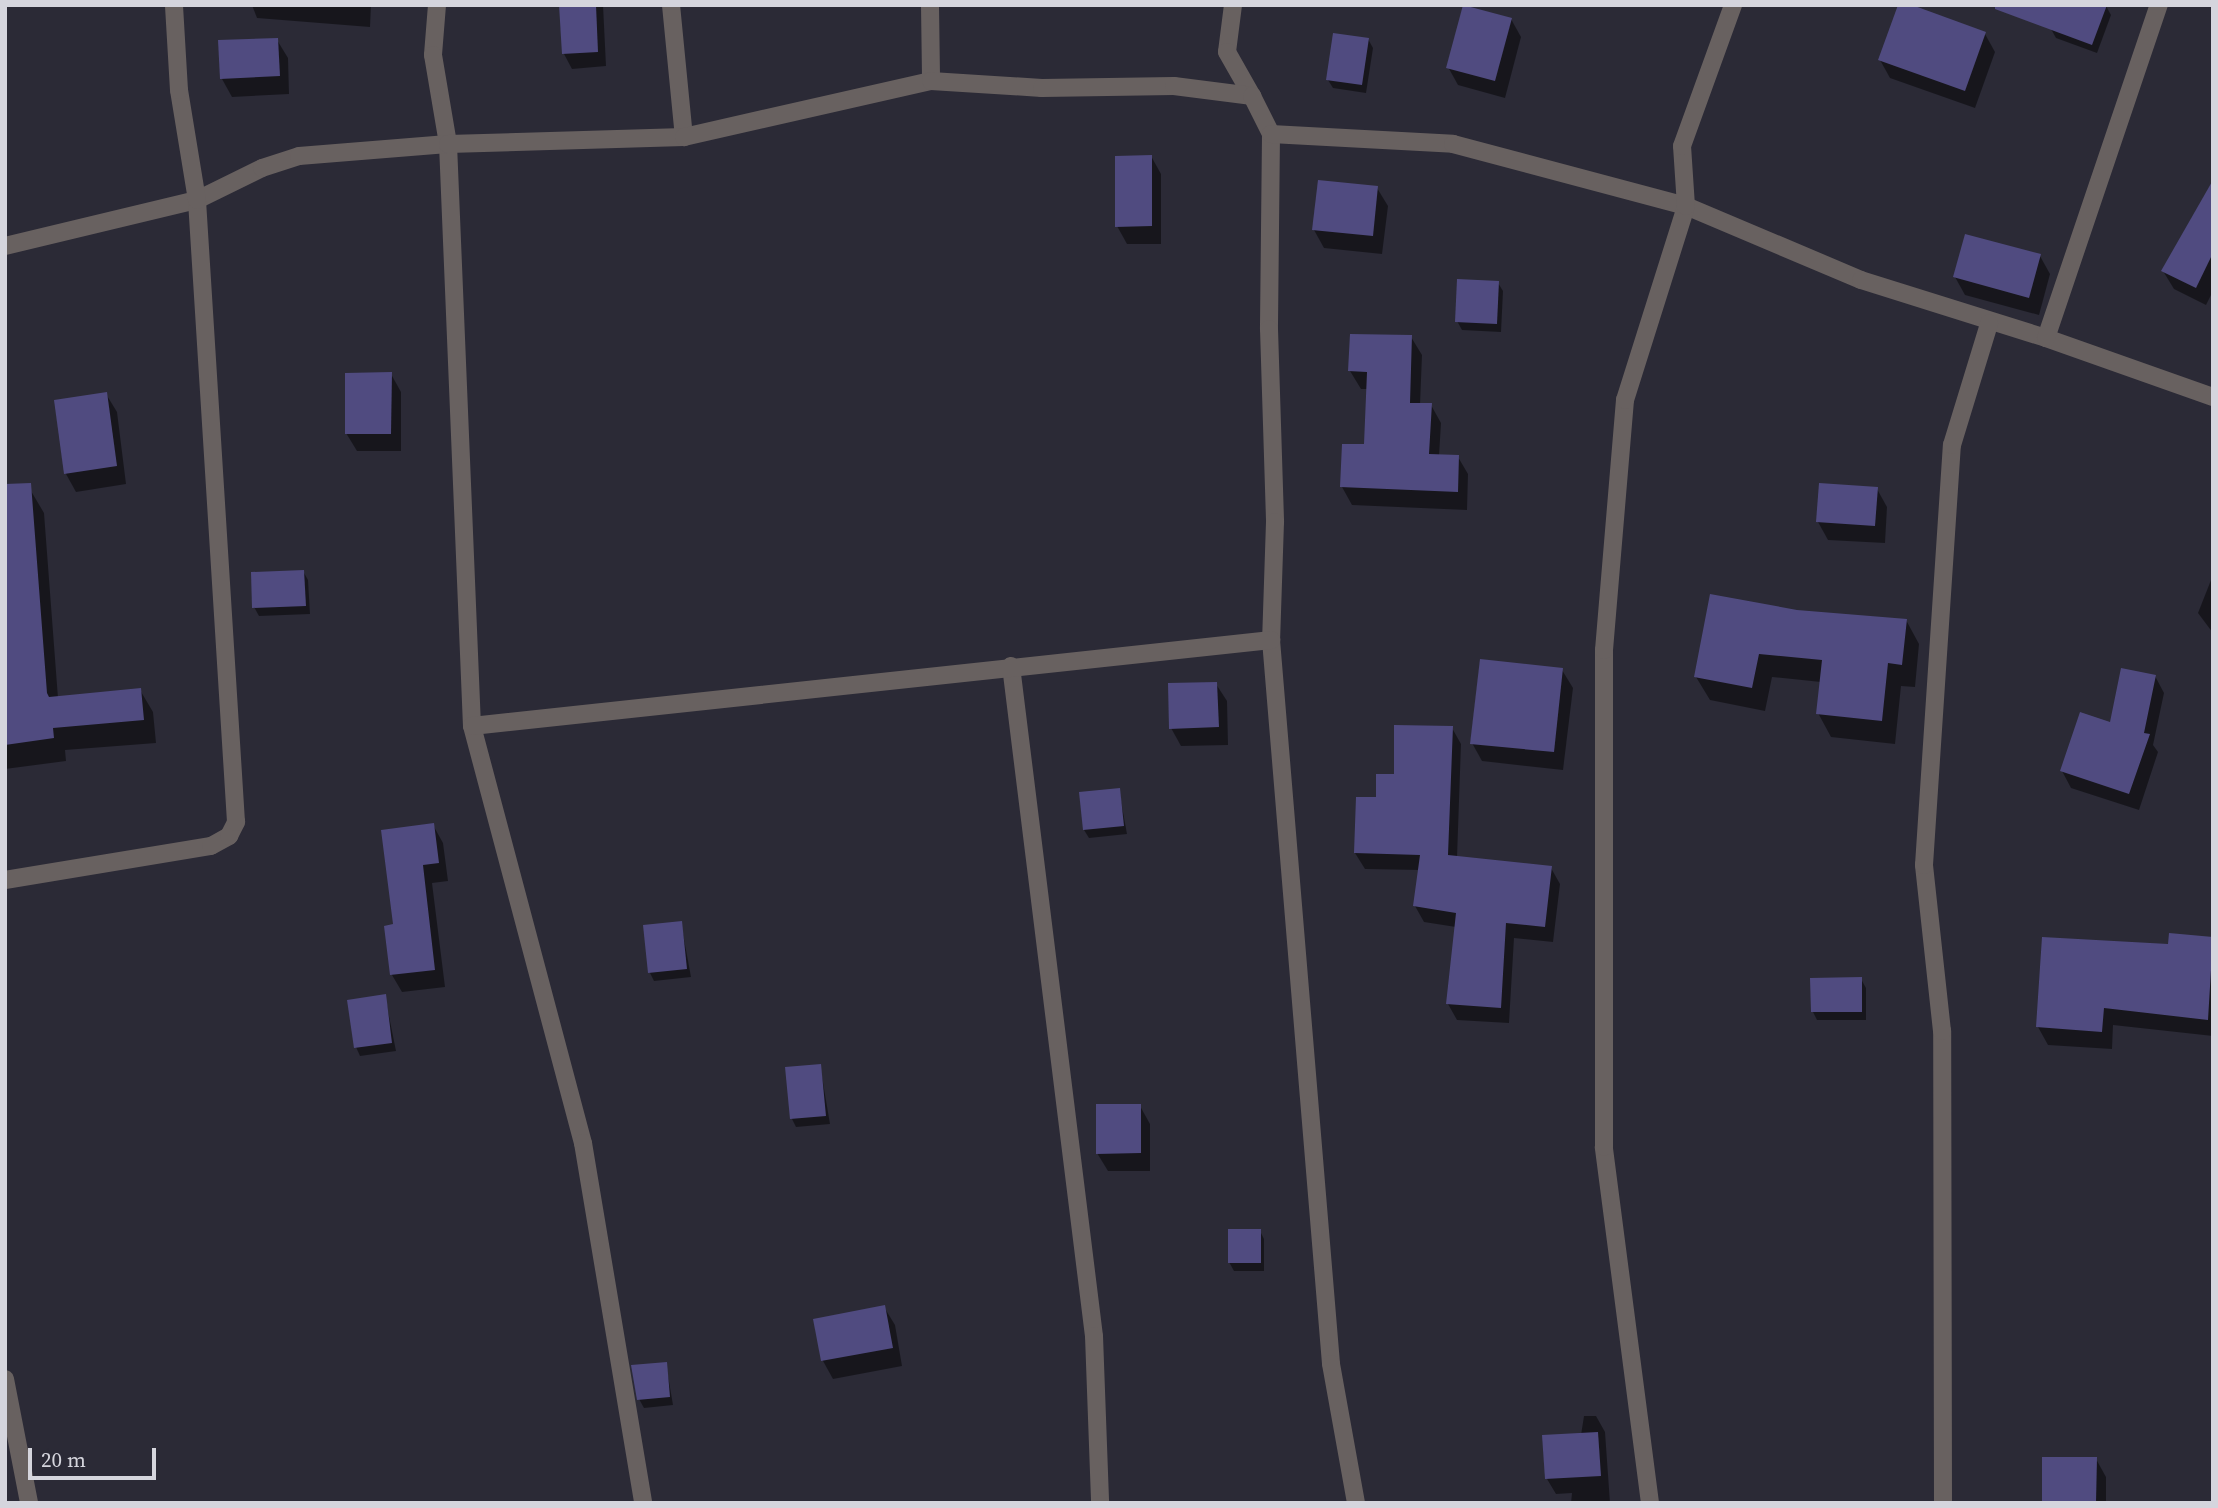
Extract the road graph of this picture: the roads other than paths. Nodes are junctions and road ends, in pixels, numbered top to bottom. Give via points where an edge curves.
1 (174, 5) edge
2 (437, 5) edge
3 (671, 5) edge
4 (930, 5) edge
5 (1233, 5) edge
6 (1733, 5) edge
7 (2159, 5) edge
8 (931, 80) junction
9 (1252, 96) junction
10 (1270, 134) junction
11 (684, 137) junction
12 (448, 144) junction
13 (197, 200) junction
14 (1686, 206) junction
15 (5, 246) edge
16 (1989, 324) junction
17 (2046, 338) junction
18 (2213, 397) edge
19 (1271, 640) junction
20 (1011, 666) junction
21 (472, 726) junction
22 (5, 880) edge
23 (5, 1379) edge
24 (29, 1503) edge
25 (643, 1503) edge
26 (1100, 1503) edge
27 (1356, 1503) edge
28 (1650, 1503) edge
29 (1943, 1503) edge

1 - 13 street via 178,90
2 - 12 street via 433,55
3 - 11 street
4 - 8 street
5 - 9 street via 1227,52
6 - 14 street via 1682,146
7 - 17 street
8 - 9 street via 1042,88 1174,86
8 - 11 street
9 - 10 street
10 - 14 street via 1453,144
10 - 19 street via 1269,329 1275,522
11 - 12 street
12 - 13 street via 299,156
12 - 21 street
13 - 15 street
13 - 22 street via 236,822 229,836 211,846
14 - 16 street via 1860,280
14 - 28 street via 1625,400 1604,650 1604,1147
16 - 17 street
16 - 29 street via 1951,445 1924,864 1942,1031
17 - 18 street
19 - 20 street
19 - 27 street via 1331,1364
20 - 21 street
20 - 26 street via 1094,1336
21 - 25 street via 583,1143
23 - 24 street

